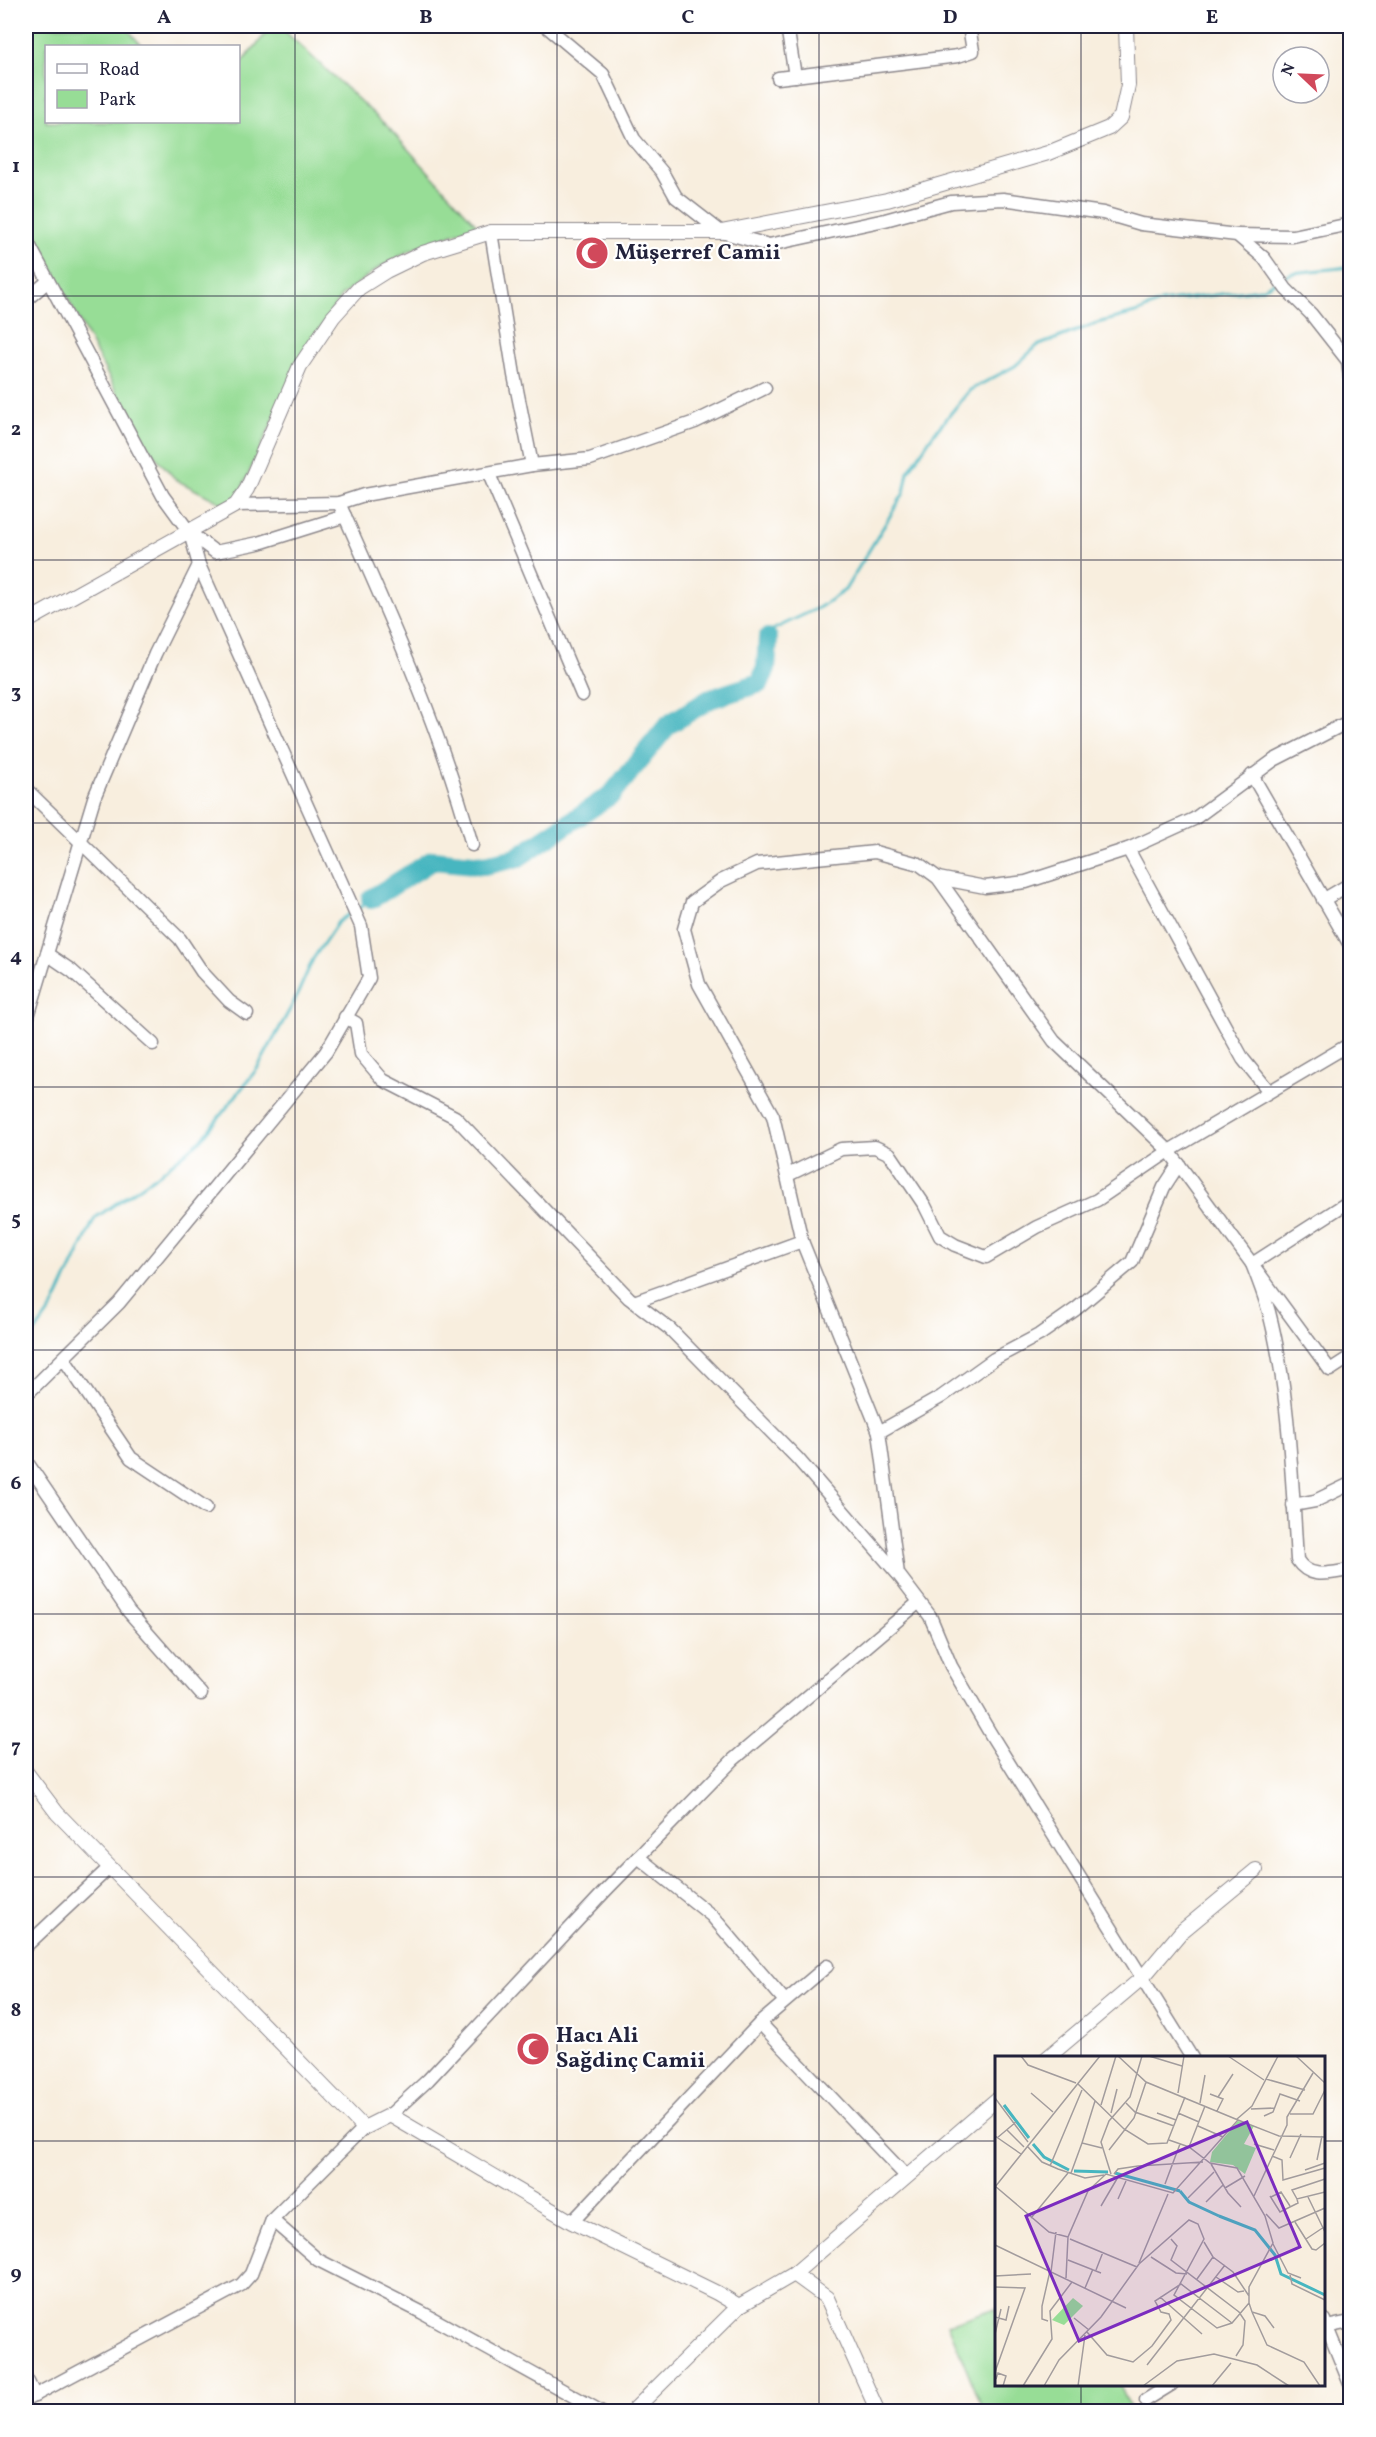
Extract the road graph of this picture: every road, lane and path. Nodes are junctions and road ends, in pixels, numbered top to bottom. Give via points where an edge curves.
1 (546, 26) edge
2 (787, 26) edge
3 (969, 26) edge
4 (1126, 26) edge
5 (795, 76) junction
6 (778, 78) dead end
7 (1350, 224) edge
8 (491, 232) junction
9 (721, 232) junction
10 (1237, 235) junction
11 (26, 239) edge
12 (47, 282) junction
13 (26, 300) edge
14 (1350, 378) edge
15 (765, 387) dead end
16 (532, 465) junction
17 (489, 474) junction
18 (339, 503) junction
19 (236, 505) junction
20 (345, 516) junction
21 (190, 533) junction
22 (199, 565) junction
23 (26, 622) edge
24 (582, 694) dead end
25 (1350, 721) edge
26 (1252, 775) junction
27 (26, 789) edge
28 (79, 841) junction
29 (472, 845) dead end
30 (1128, 849) junction
31 (938, 878) junction
32 (1350, 884) edge
33 (1323, 900) junction
34 (1350, 945) edge
35 (46, 954) junction
36 (247, 1014) dead end
37 (345, 1017) junction
38 (26, 1023) edge
39 (153, 1044) dead end
40 (1350, 1044) edge
41 (1268, 1090) junction
42 (1169, 1151) junction
43 (1179, 1164) junction
44 (788, 1175) junction
45 (1350, 1201) edge
46 (802, 1241) junction
47 (1252, 1264) junction
48 (634, 1302) junction
49 (1350, 1357) edge
50 (64, 1359) junction
51 (26, 1395) edge
52 (879, 1432) junction
53 (26, 1461) edge
54 (1350, 1484) edge
55 (1293, 1505) junction
56 (206, 1508) dead end
57 (1350, 1570) edge
58 (898, 1574) junction
59 (919, 1602) junction
60 (201, 1694) dead end
61 (26, 1772) edge
62 (638, 1857) junction
63 (110, 1867) junction
64 (1256, 1870) dead end
65 (26, 1946) edge
66 (827, 1966) dead end
67 (1143, 1977) junction
68 (785, 2001) junction
69 (760, 2023) junction
70 (1049, 2056) edge
71 (1191, 2056) edge
72 (995, 2101) edge
73 (390, 2115) junction
74 (364, 2128) junction
75 (906, 2176) junction
76 (272, 2220) junction
77 (572, 2222) junction
78 (794, 2274) junction
79 (739, 2306) junction
80 (1350, 2322) edge
81 (1325, 2324) edge
82 (1337, 2356) junction
83 (1350, 2361) edge
84 (26, 2378) edge
85 (1350, 2384) edge
86 (1170, 2386) edge
87 (30, 2398) edge
88 (1146, 2400) dead end
89 (602, 2412) edge
90 (632, 2412) edge
91 (878, 2412) edge

1 - 9 street via 603,74 633,139 662,172 676,197
2 - 5 street
3 - 5 street via 973,51 958,56
4 - 9 street via 1128,85 1121,117 1109,128 1048,153 887,200
5 - 6 street
7 - 10 street via 1293,236
8 - 9 street
8 - 16 street
8 - 19 street via 423,253 359,288 333,317 300,366 247,489
9 - 10 street via 770,245 951,202 1004,199 1102,213 1141,224
10 - 14 street via 1264,258 1286,289 1311,314 1348,361
11 - 12 street
12 - 13 street
12 - 21 street via 163,495
15 - 16 street via 695,422 590,459
16 - 17 street
17 - 18 street via 364,495
17 - 24 street
18 - 19 street
18 - 20 street
19 - 21 street
20 - 21 street via 260,543 215,552
20 - 29 street via 416,680 458,794
21 - 22 street
21 - 23 street
22 - 28 street via 155,654
22 - 37 street via 361,926 369,978
25 - 26 street
26 - 30 street via 1194,819
26 - 33 street
27 - 28 street
28 - 35 street
28 - 36 street via 180,939 202,972
30 - 31 street via 1026,882 985,887
30 - 41 street via 1243,1059
31 - 42 street via 1054,1041
31 - 44 street via 919,864 875,852 757,864 721,881 692,902 684,929 699,984 773,1116
32 - 33 street
33 - 34 street
35 - 38 street
35 - 39 street via 72,971
37 - 48 street via 356,1023 361,1054 383,1080 455,1117
37 - 50 street via 318,1061 119,1303
40 - 41 street
41 - 42 street
42 - 43 street
42 - 44 street via 1097,1200 1037,1227 986,1257 940,1236 890,1154 875,1147 841,1149
43 - 47 street
43 - 52 street via 1164,1187 1132,1262 1039,1335
44 - 46 street
45 - 47 street
46 - 48 street
46 - 52 street
47 - 49 street via 1330,1370
47 - 55 street via 1269,1312 1279,1369
48 - 58 street via 669,1329 797,1458
50 - 51 street
50 - 56 street via 131,1458
52 - 58 street
53 - 60 street via 129,1612
54 - 55 street via 1315,1502
55 - 57 street via 1297,1560 1303,1570 1314,1575
58 - 59 street
59 - 62 street via 734,1760
59 - 67 street via 990,1733
61 - 63 street via 57,1813
62 - 68 street via 712,1916
62 - 73 street via 428,2080
63 - 65 street
63 - 74 street
64 - 67 street via 1181,1932
66 - 68 street
67 - 70 street
67 - 71 street
68 - 69 street
69 - 75 street
69 - 77 street
72 - 75 street
73 - 74 street
73 - 77 street
74 - 76 street
75 - 78 street
76 - 87 street via 251,2274 241,2285
76 - 89 street via 318,2260
77 - 79 street
78 - 79 street
78 - 91 street via 826,2298
79 - 90 street
80 - 81 street
81 - 82 street
82 - 83 street
82 - 85 street
84 - 87 street
86 - 88 street

